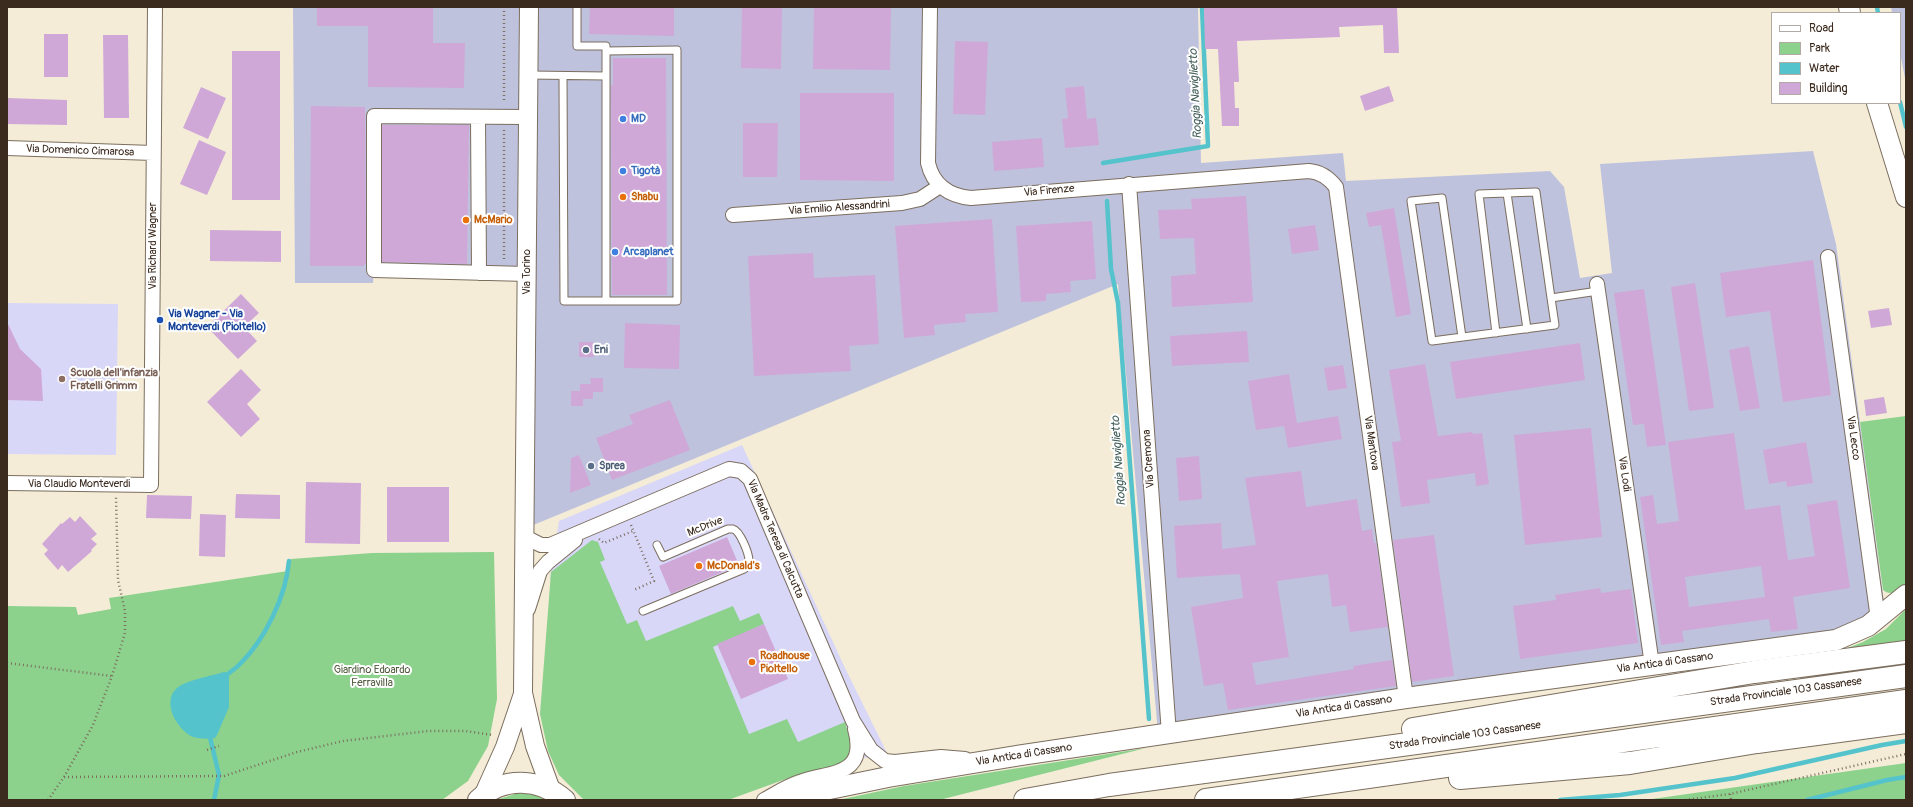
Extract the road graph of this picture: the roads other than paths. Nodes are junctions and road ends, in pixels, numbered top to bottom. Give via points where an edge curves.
1 (155, 7) edge
2 (529, 7) edge
3 (577, 7) edge
4 (930, 7) edge
5 (606, 51) junction
6 (529, 75) junction
7 (563, 76) junction
8 (606, 76) junction
9 (1877, 104) edge
10 (478, 117) junction
11 (528, 117) junction
12 (7, 148) edge
13 (153, 153) junction
14 (1130, 184) junction
15 (940, 186) junction
16 (1336, 187) joint
17 (1507, 193) junction
18 (1906, 197) edge
19 (733, 215) dead end
20 (1828, 258) dead end
21 (480, 273) junction
22 (527, 274) junction
23 (1597, 287) joint
24 (1551, 298) junction
25 (606, 301) junction
26 (1526, 329) junction
27 (1496, 333) junction
28 (1462, 337) junction
29 (7, 483) edge
30 (151, 484) joint
31 (590, 535) junction
32 (525, 537) junction
33 (657, 545) dead end
34 (1905, 597) edge
35 (643, 611) dead end
36 (1878, 619) junction
37 (524, 624) junction
38 (1906, 652) edge
39 (1652, 665) junction
40 (1906, 676) edge
41 (523, 693) junction
42 (1406, 698) junction
43 (1906, 701) edge
44 (853, 721) junction
45 (1906, 722) edge
46 (1169, 734) junction
47 (985, 761) junction
48 (1185, 774) junction
49 (558, 795) edge
50 (481, 798) edge
51 (764, 800) edge
52 (776, 800) edge
53 (1025, 800) edge
54 (1206, 800) edge
55 (1220, 800) edge

1 - 13 street, Via Richard Wagner
2 - 6 street, Via Torino
3 - 5 lane via 577,46 606,46
4 - 15 street via 928,163 932,176
5 - 8 lane
5 - 25 lane via 677,50 677,301
6 - 7 lane
6 - 11 street, Via Torino
7 - 8 lane
7 - 25 lane via 564,301
8 - 25 lane
9 - 18 main road
10 - 11 street
10 - 21 street
10 - 21 street via 374,116 374,270
11 - 22 street, Via Torino
12 - 13 street, Via Domenico Cimarosa
13 - 30 street, Via Richard Wagner
14 - 15 street, Via Firenze via 971,198 954,194
14 - 16 street, Via Firenze via 1309,171 1325,176
14 - 46 street, Via Cremona
15 - 19 street, Via Emilio Alessandrini via 920,199 902,203
16 - 42 street, Via Mantova
17 - 24 lane via 1536,192
17 - 26 lane
17 - 27 lane via 1478,194
20 - 36 street, Via Lecco
21 - 22 street
22 - 32 street, Via Torino
23 - 24 lane
23 - 39 street, Via Lodi
24 - 26 lane via 1555,325
26 - 27 lane
27 - 28 lane
28 - 28 lane via 1432,341 1411,201 1442,198
29 - 30 street, Via Claudio Monteverdi
31 - 32 street, Via Madre Teresa di Calcutta via 547,546
31 - 37 street, Via Madre Teresa di Calcutta via 548,562 539,574
31 - 44 street, Via Madre Teresa di Calcutta via 626,514 729,469 747,474
32 - 37 street, Via Torino
33 - 35 lane, McDrive via 663,557 733,528 740,534 749,563 744,569
34 - 36 main road, Via Antica di Cassano
36 - 39 main road, Via Antica di Cassano via 1855,633 1836,640
37 - 41 street, Via Torino
38 - 48 highway via 1754,672 1578,700 1331,743
39 - 42 main road, Via Antica di Cassano
40 - 48 highway, Strada Provinciale 103 Cassanese
41 - 49 street via 535,746
41 - 50 street via 507,741
42 - 46 main road, Via Antica di Cassano
43 - 54 highway
44 - 47 street, Via Madre Teresa di Calcutta via 871,750 885,761 941,757
44 - 51 street, Via Madre Teresa di Calcutta via 858,748 854,761 847,769 799,782
45 - 55 highway via 1630,762
46 - 47 main road, Via Antica di Cassano
47 - 52 main road, Via Antica di Cassano via 888,777
48 - 53 highway, Strada Provinciale 103 Cassanese via 1079,789
49 - 50 main road via 535,784 518,782 502,786

